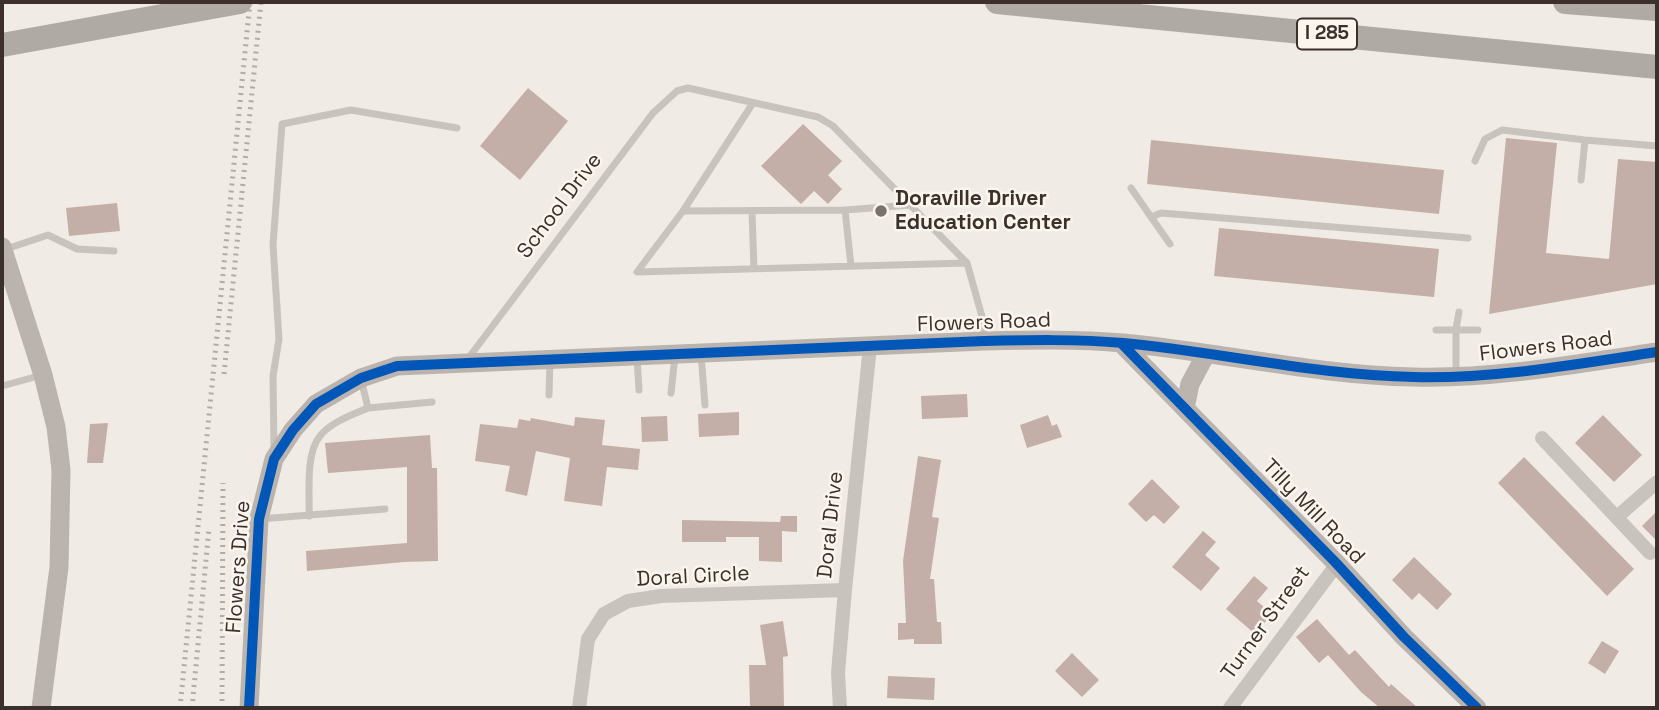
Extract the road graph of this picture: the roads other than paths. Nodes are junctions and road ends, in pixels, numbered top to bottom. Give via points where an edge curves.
1 (240, 2) edge
2 (997, 2) edge
3 (1565, 2) edge
4 (1657, 9) edge
5 (2, 45) edge
6 (1657, 67) edge
7 (753, 103) junction
8 (457, 128) dead end
9 (1585, 140) junction
10 (1657, 146) edge
11 (1475, 161) dead end
12 (1581, 180) dead end
13 (1131, 188) dead end
14 (911, 205) junction
15 (845, 210) junction
16 (683, 211) junction
17 (752, 212) junction
18 (1151, 217) junction
19 (1468, 238) dead end
20 (1170, 244) dead end
21 (2, 249) edge
22 (114, 251) dead end
23 (967, 263) junction
24 (851, 267) junction
25 (754, 269) junction
26 (1459, 312) dead end
27 (1456, 328) junction
28 (1436, 330) dead end
29 (1478, 330) dead end
30 (984, 341) junction
31 (1121, 343) junction
32 (870, 346) junction
33 (1657, 352) edge
34 (701, 354) junction
35 (1206, 354) junction
36 (675, 355) junction
37 (637, 357) junction
38 (550, 361) junction
39 (464, 365) junction
40 (43, 375) junction
41 (1456, 377) junction
42 (361, 378) junction
43 (2, 386) edge
44 (639, 390) dead end
45 (671, 393) dead end
46 (549, 395) dead end
47 (432, 402) dead end
48 (316, 404) joint
49 (705, 405) dead end
50 (368, 408) junction
51 (1185, 408) junction
52 (1542, 438) dead end
53 (274, 459) junction
54 (1657, 482) edge
55 (385, 509) dead end
56 (309, 516) junction
57 (1616, 517) junction
58 (259, 519) junction
59 (1650, 553) dead end
60 (1337, 564) junction
61 (845, 590) junction
62 (41, 708) edge
63 (249, 708) edge
64 (579, 708) edge
65 (840, 708) edge
66 (1230, 708) edge
67 (1477, 708) edge

1 - 5 highway
2 - 6 highway, I 285
3 - 4 highway
7 - 14 lane via 818,117
7 - 16 lane
7 - 39 lane, School Drive via 688,88 677,91 653,113
8 - 53 lane via 351,110 282,124 274,245 279,340 273,376
9 - 10 lane
9 - 11 lane via 1502,130 1485,139
9 - 12 lane
13 - 18 lane
14 - 15 lane
14 - 23 lane
15 - 17 lane
15 - 24 lane
16 - 17 lane
16 - 25 lane via 637,272
17 - 25 lane
18 - 19 lane via 1161,213
18 - 20 lane
21 - 22 lane via 48,235 78,249
21 - 40 street
23 - 24 lane
23 - 30 lane via 984,320
24 - 25 lane
26 - 27 lane
27 - 28 lane
27 - 29 lane
27 - 41 lane
30 - 31 street, Flowers Road
30 - 32 street, Flowers Road
31 - 35 street, Flowers Road
31 - 51 street, Tilly Mill Road
32 - 34 street, Flowers Road
32 - 61 street, Doral Drive
33 - 41 street, Flowers Road
34 - 36 street, Flowers Road
34 - 49 lane
35 - 41 street, Flowers Road via 1319,372
35 - 51 street via 1190,384
36 - 37 street, Flowers Road
36 - 45 lane
37 - 38 street, Flowers Road
37 - 44 lane
38 - 39 street, Flowers Road
38 - 46 lane
39 - 42 street, Flowers Road via 397,366
40 - 43 lane
40 - 62 street via 61,470 59,567
42 - 48 street, Flowers Road
42 - 50 lane
47 - 50 lane
48 - 53 street, Flowers Drive
50 - 56 lane via 320,436 310,461
51 - 60 street, Tilly Mill Road
52 - 57 street
53 - 58 street, Flowers Drive
54 - 57 street
55 - 56 lane
56 - 58 lane
57 - 59 street
58 - 63 street, Flowers Drive
60 - 66 street, Turner Street
60 - 67 street, Tilly Mill Road
61 - 64 street, Doral Circle via 628,600 604,614 588,639
61 - 65 street, Doral Drive

